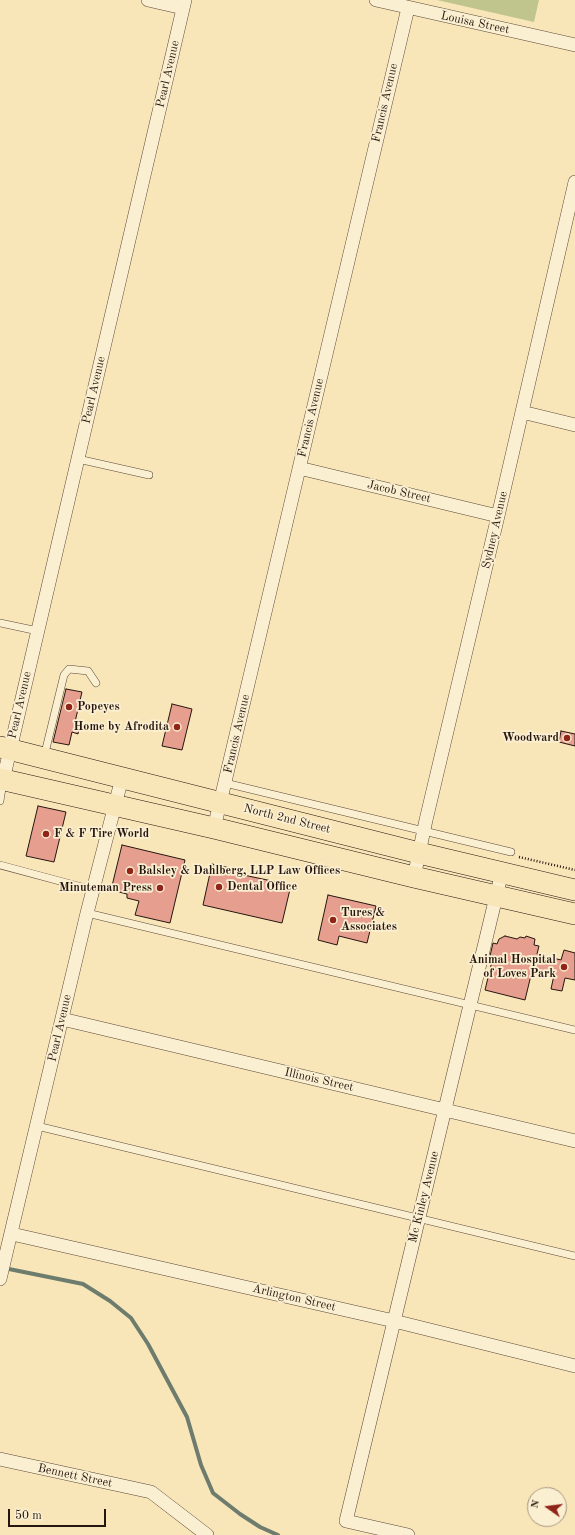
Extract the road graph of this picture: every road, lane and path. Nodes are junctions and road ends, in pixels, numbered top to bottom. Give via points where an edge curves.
1 (148, 0) edge
2 (376, 0) edge
3 (184, 4) edge
4 (408, 8) junction
5 (575, 45) edge
6 (575, 182) edge
7 (522, 412) junction
8 (575, 425) edge
9 (78, 459) junction
10 (299, 468) junction
11 (148, 475) dead end
12 (498, 516) junction
13 (0, 623) edge
14 (38, 631) junction
15 (96, 683) dead end
16 (5, 748) edge
17 (44, 758) junction
18 (122, 778) junction
19 (2, 780) edge
20 (222, 793) junction
21 (0, 801) edge
22 (114, 806) junction
23 (214, 828) junction
24 (424, 832) junction
25 (511, 852) dead end
26 (419, 853) junction
27 (519, 857) dead end
28 (0, 865) edge
29 (575, 870) edge
30 (502, 872) junction
31 (414, 877) junction
32 (93, 890) junction
33 (575, 890) edge
34 (496, 895) junction
35 (87, 913) junction
36 (575, 914) edge
37 (470, 1005) junction
38 (62, 1019) junction
39 (575, 1030) edge
40 (446, 1110) junction
41 (37, 1126) junction
42 (575, 1141) edge
43 (419, 1219) junction
44 (12, 1234) junction
45 (575, 1256) edge
46 (0, 1279) edge
47 (394, 1321) junction
48 (575, 1366) edge
49 (0, 1459) edge
50 (207, 1535) edge
51 (408, 1535) edge

1 - 3 street
2 - 4 street, Louisa Street
3 - 9 street, Pearl Avenue
4 - 5 street, Louisa Street
4 - 10 street, Francis Avenue
6 - 7 street, Sydney Avenue
7 - 8 street
7 - 12 street, Sydney Avenue
9 - 11 lane
9 - 14 street, Pearl Avenue
10 - 12 street, Jacob Street
10 - 20 street, Francis Avenue
12 - 24 street, Sydney Avenue
13 - 14 lane
14 - 16 street, Pearl Avenue
15 - 17 lane via 88,671 69,669 64,675
16 - 17 main road, North 2nd Street
16 - 19 street, Pearl Avenue
17 - 18 main road, North 2nd Street
18 - 20 main road, North 2nd Street
18 - 22 street, Pearl Avenue
19 - 21 lane
19 - 22 main road
20 - 23 street, Francis Avenue
20 - 24 lane
20 - 26 main road, North 2nd Street
22 - 23 main road
22 - 32 street, Pearl Avenue
23 - 31 main road
24 - 25 lane
24 - 26 street, Sydney Avenue
26 - 30 main road, North 2nd Street
26 - 31 street, Sydney Avenue
27 - 29 path
28 - 32 lane
30 - 33 main road, North 2nd Street
30 - 34 street, Mc Kinley Avenue
31 - 34 main road
32 - 35 street, Pearl Avenue
34 - 36 main road
34 - 37 street, Mc Kinley Avenue
35 - 37 lane
35 - 38 street, Pearl Avenue
37 - 39 lane
37 - 40 street, Mc Kinley Avenue
38 - 40 street, Illinois Street
38 - 41 street, Pearl Avenue
40 - 42 street, Illinois Street
40 - 43 street, Mc Kinley Avenue
41 - 43 lane
41 - 44 street, Pearl Avenue
43 - 45 lane
43 - 47 street, Mc Kinley Avenue
44 - 46 street, Pearl Avenue
44 - 47 street, Arlington Street
47 - 48 street, Arlington Street
47 - 51 street, Mc Kinley Avenue via 346,1521
49 - 50 street, Bennett Street via 151,1492

